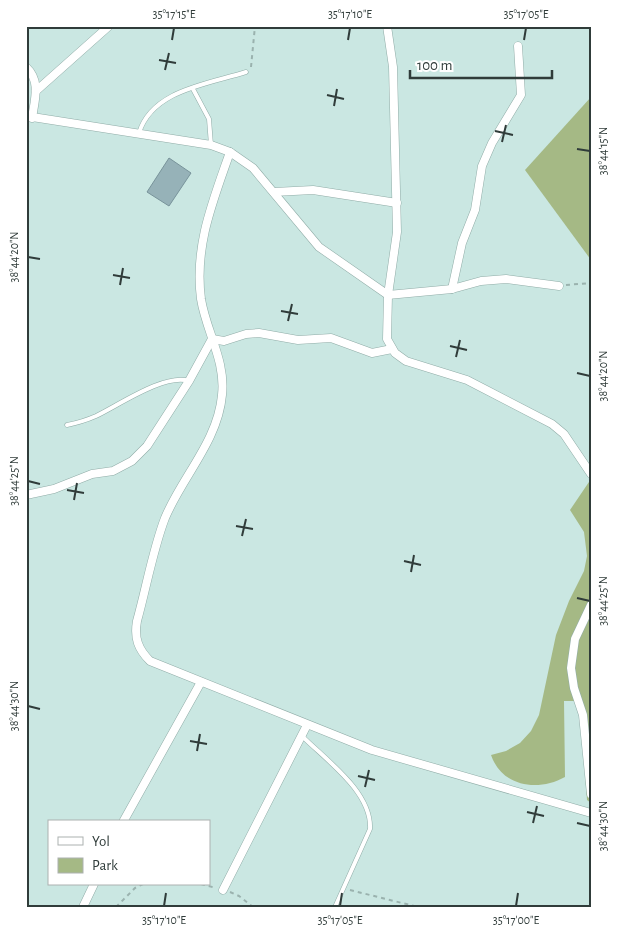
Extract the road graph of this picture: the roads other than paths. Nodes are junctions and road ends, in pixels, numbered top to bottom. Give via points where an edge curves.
1 (109, 26) edge
2 (387, 26) edge
3 (518, 46) dead end
4 (26, 67) edge
5 (246, 72) road end
6 (194, 89) junction
7 (36, 91) junction
8 (29, 117) edge
9 (139, 134) junction
10 (211, 145) junction
11 (230, 152) junction
12 (274, 192) junction
13 (397, 202) junction
14 (559, 286) road end
15 (452, 289) junction
16 (388, 295) junction
17 (212, 340) junction
18 (392, 349) junction
19 (189, 381) junction
20 (66, 425) dead end
21 (591, 474) edge
22 (26, 495) edge
23 (591, 605) edge
24 (200, 682) junction
25 (307, 725) junction
26 (301, 736) junction
27 (591, 794) edge
28 (591, 813) edge
29 (124, 820) edge
30 (93, 886) edge
31 (222, 890) road end
32 (83, 907) edge
33 (335, 907) edge

1 - 7 street
2 - 13 street via 393,67
3 - 15 street via 521,95 482,166 475,210 462,243
4 - 7 street via 36,80
5 - 6 lane
6 - 9 lane via 166,98 157,105 147,116
6 - 10 lane via 208,119
7 - 8 street
8 - 9 street
9 - 10 street
10 - 11 street
11 - 12 street via 253,168
11 - 17 street via 205,224 200,249 201,300
12 - 13 street via 312,190
12 - 16 street via 318,247
13 - 16 street via 395,253
14 - 15 street via 506,279 481,281
15 - 16 street
16 - 18 street via 387,339
17 - 18 street via 259,333 298,340 331,338 372,353
17 - 19 street
17 - 24 street via 222,371 222,395 216,421 165,518 135,632 142,653 150,661
18 - 21 street via 406,361 467,380 552,424 564,434
19 - 20 lane via 173,380 90,419
19 - 22 street via 147,446 132,461 113,471 92,474 54,489
23 - 27 street via 575,639 571,668 583,715
24 - 25 street
24 - 29 street
25 - 26 street
25 - 28 street via 372,750
26 - 31 street
26 - 33 lane via 358,792 368,809 370,829
30 - 32 street

